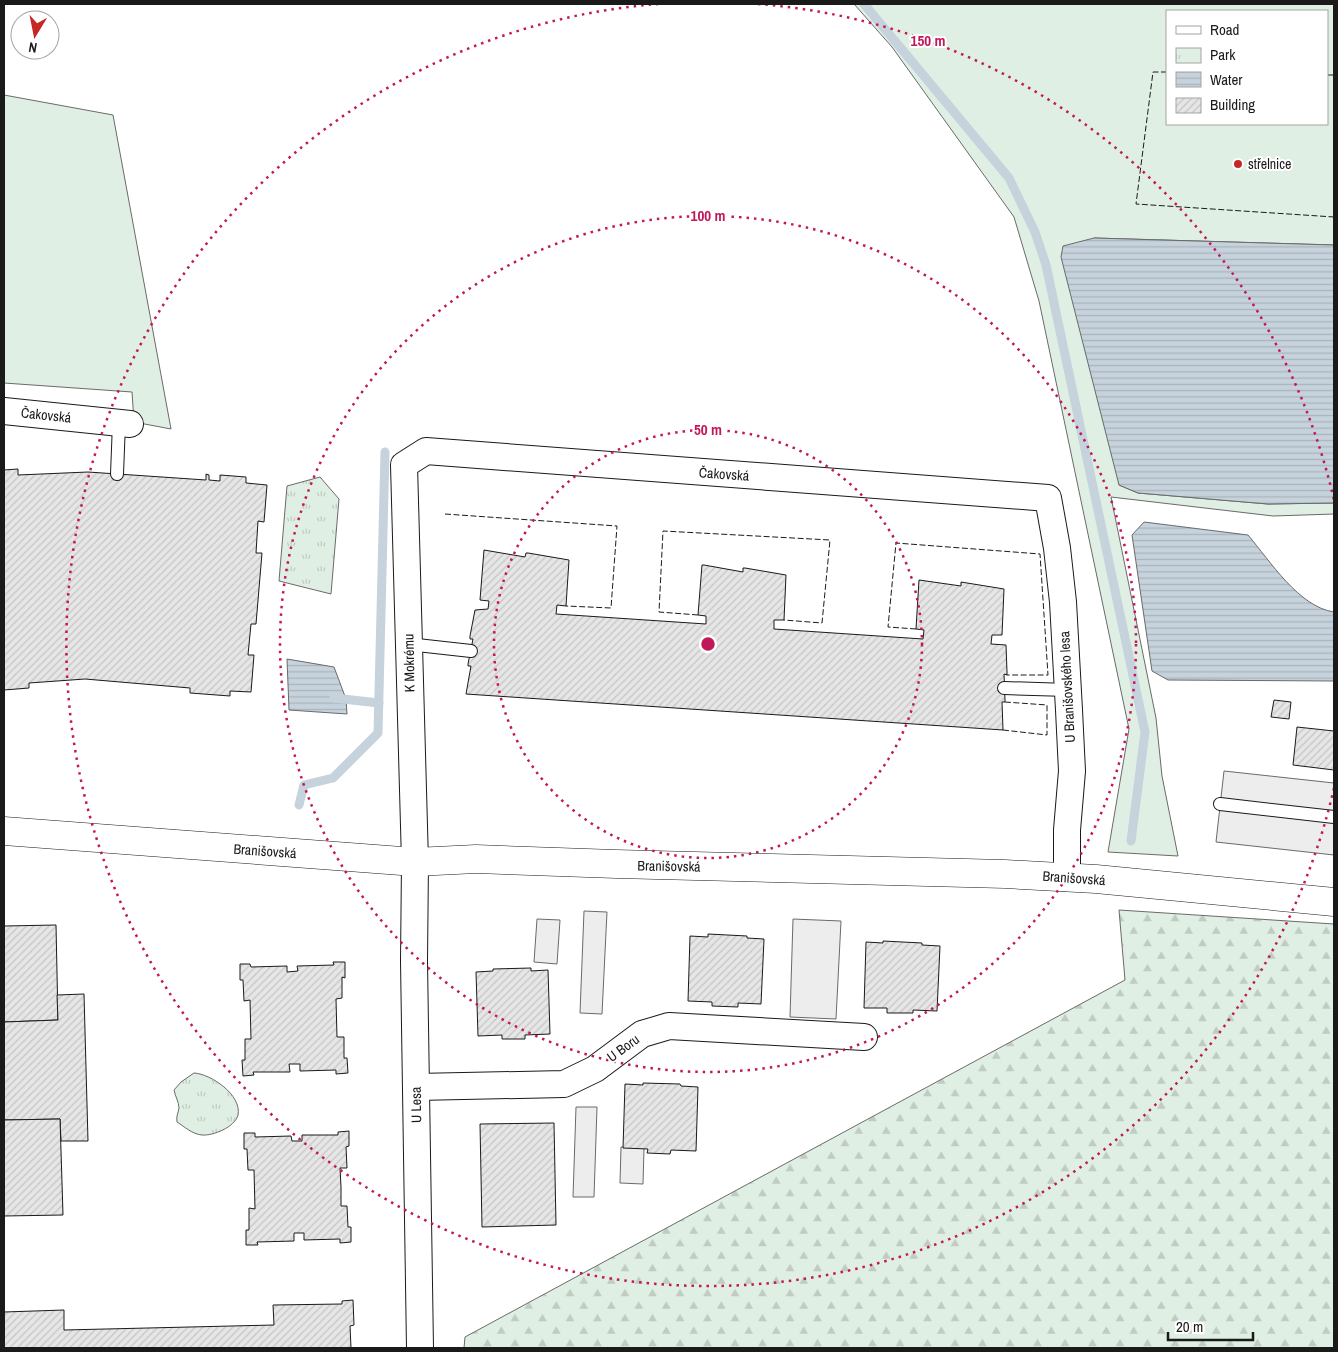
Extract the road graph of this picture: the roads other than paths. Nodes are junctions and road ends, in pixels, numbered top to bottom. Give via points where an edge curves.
1 (4, 411) edge
2 (124, 424) joint
3 (404, 465) joint
4 (117, 474) dead end
5 (1048, 498) joint
6 (408, 644) junction
7 (471, 651) dead end
8 (1004, 688) dead end
9 (1068, 690) junction
10 (1220, 804) dead end
11 (1334, 817) edge
12 (4, 831) edge
13 (415, 862) junction
14 (1067, 878) junction
15 (1334, 902) edge
16 (864, 1037) dead end
17 (416, 1087) junction
18 (420, 1348) edge

1 - 2 street, Čakovská
2 - 4 lane
3 - 5 street, Čakovská via 426,451
3 - 6 street, K Mokrému
5 - 9 street, U Branišovského lesa via 1063,602
6 - 7 lane
6 - 13 street, K Mokrému
8 - 9 lane
9 - 14 street, U Branišovského lesa via 1072,771
10 - 11 lane
12 - 13 street, Branišovská
13 - 14 street, Branišovská via 476,859
13 - 17 street, U Lesa
14 - 15 street, Branišovská
16 - 17 street, U Boru via 669,1026 642,1034 595,1069 564,1084
17 - 18 street, U Lesa

